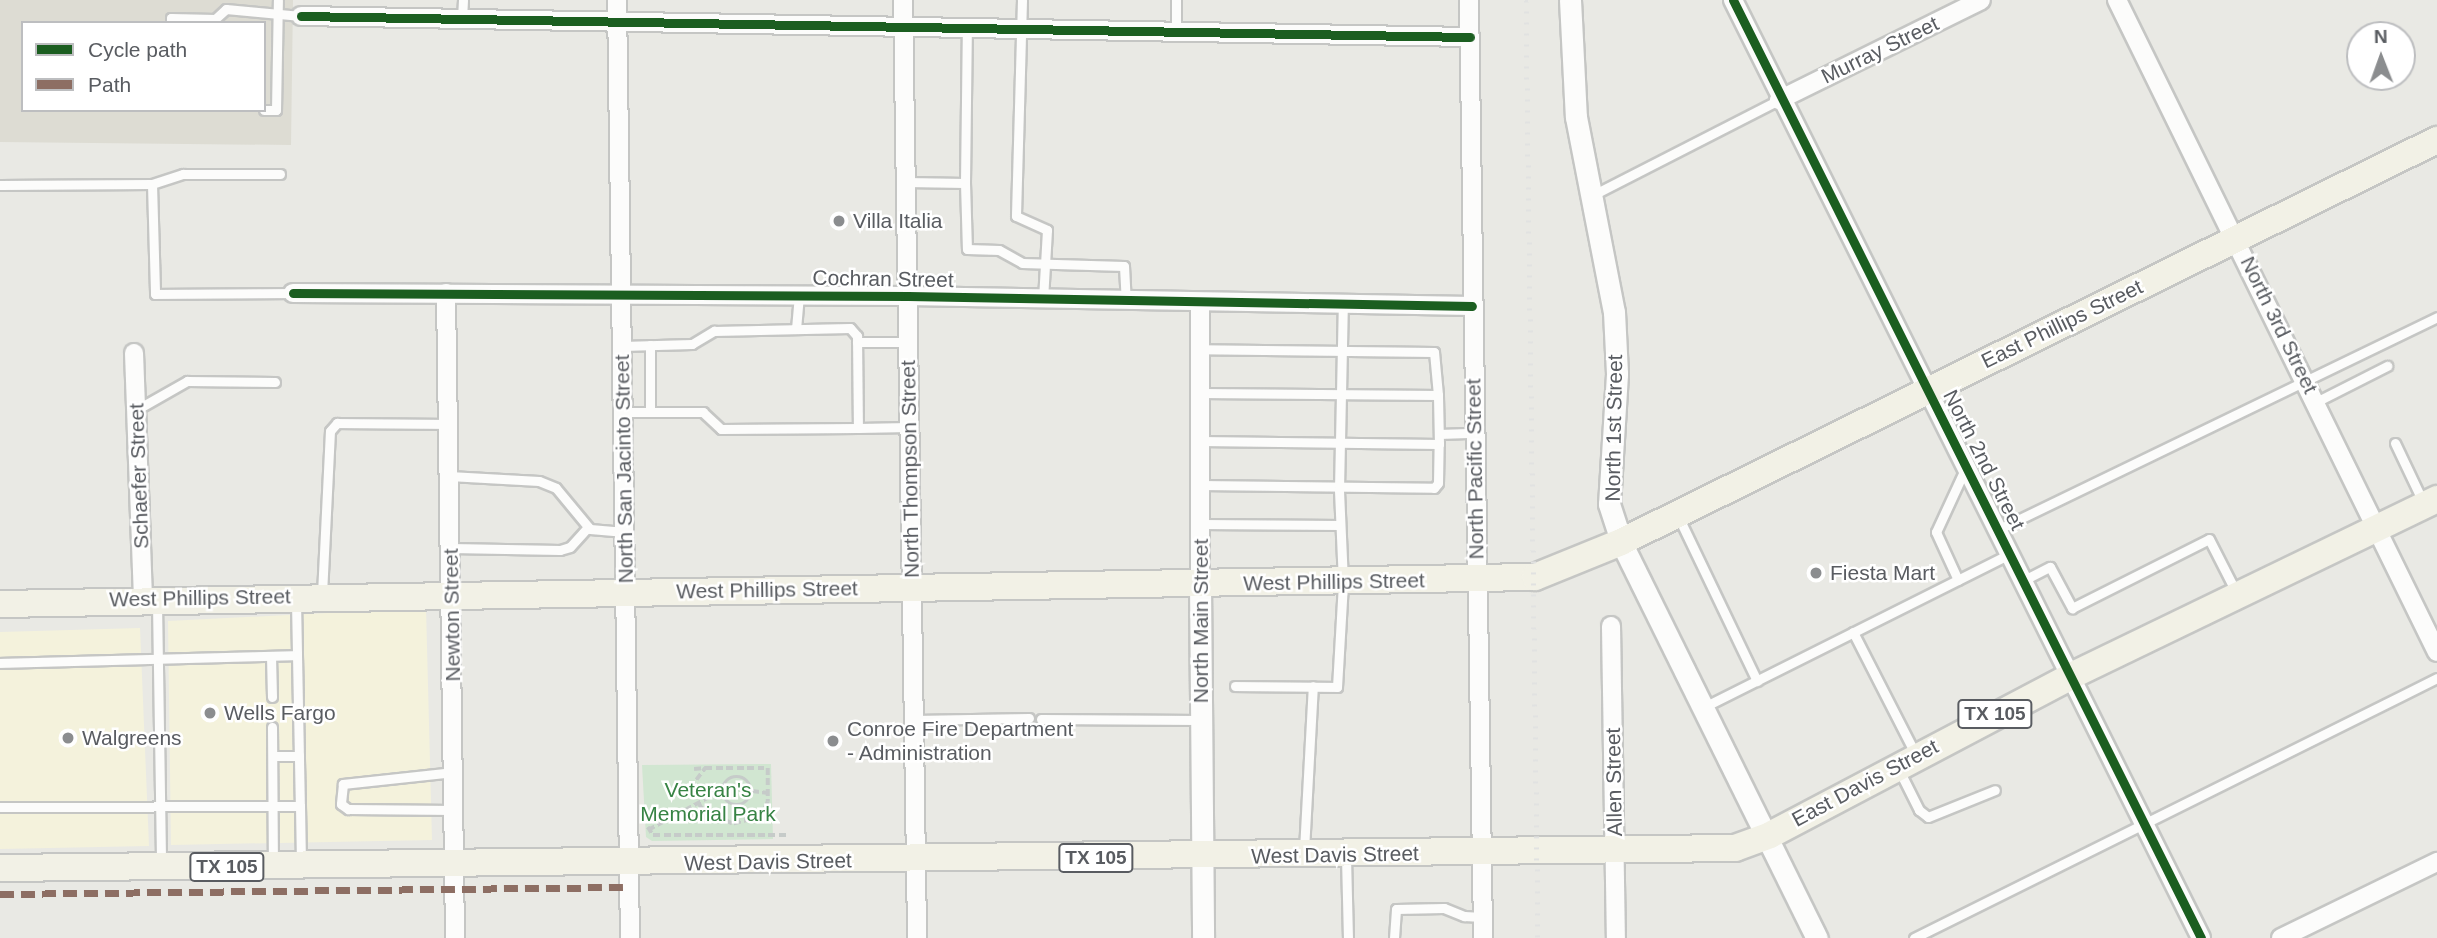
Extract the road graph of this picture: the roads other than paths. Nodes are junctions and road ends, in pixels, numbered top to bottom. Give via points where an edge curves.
1 (278, 0) edge
2 (463, 0) edge
3 (617, 0) edge
4 (903, 0) edge
5 (1022, 0) edge
6 (1176, 0) edge
7 (1469, 0) edge
8 (1570, 0) edge
9 (1733, 0) edge
10 (1981, 0) edge
11 (2117, 0) edge
12 (280, 13) junction
13 (301, 16) joint
14 (463, 19) junction
15 (171, 21) edge
16 (617, 22) junction
17 (903, 28) junction
18 (967, 29) junction
19 (1020, 30) junction
20 (1176, 32) junction
21 (1470, 37) junction
22 (1779, 100) junction
23 (266, 110) edge
24 (2437, 140) edge
25 (280, 174) dead end
26 (906, 182) junction
27 (965, 183) junction
28 (152, 184) junction
29 (0, 185) edge
30 (1593, 195) junction
31 (2237, 239) junction
32 (1044, 262) junction
33 (293, 293) joint
34 (446, 293) junction
35 (621, 294) junction
36 (799, 295) junction
37 (908, 296) junction
38 (1043, 300) junction
39 (1126, 301) junction
40 (1200, 303) junction
41 (1343, 304) junction
42 (1472, 306) junction
43 (2437, 317) edge
44 (796, 329) junction
45 (857, 341) junction
46 (908, 342) junction
47 (650, 345) junction
48 (622, 346) junction
49 (1200, 349) junction
50 (1343, 352) junction
51 (134, 353) dead end
52 (2387, 366) dead end
53 (2306, 381) junction
54 (275, 382) dead end
55 (1928, 389) junction
56 (1200, 393) junction
57 (1342, 396) junction
58 (1438, 396) junction
59 (2316, 402) junction
60 (136, 410) junction
61 (623, 412) junction
62 (650, 412) junction
63 (448, 424) junction
64 (909, 427) junction
65 (858, 428) junction
66 (1475, 433) junction
67 (1439, 439) junction
68 (1200, 440) junction
69 (1340, 443) junction
70 (2395, 443) dead end
71 (1967, 464) junction
72 (449, 476) junction
73 (1200, 485) junction
74 (1339, 489) junction
75 (2431, 502) edge
76 (1677, 514) junction
77 (1200, 524) junction
78 (1340, 525) junction
79 (588, 527) junction
80 (2377, 528) junction
81 (1999, 529) junction
82 (625, 532) junction
83 (1621, 542) junction
84 (451, 548) junction
85 (2011, 553) junction
86 (1535, 578) joint
87 (1477, 580) junction
88 (1958, 580) junction
89 (2024, 580) junction
90 (1343, 582) junction
91 (1200, 584) junction
92 (911, 588) junction
93 (626, 592) junction
94 (0, 594) edge
95 (452, 594) junction
96 (2238, 595) junction
97 (309, 596) junction
98 (150, 599) junction
99 (40, 601) junction
100 (0, 604) edge
101 (1611, 626) dead end
102 (1853, 632) junction
103 (2437, 652) edge
104 (297, 655) junction
105 (271, 656) junction
106 (159, 661) junction
107 (0, 663) edge
108 (2071, 676) junction
109 (2437, 678) edge
110 (1757, 681) junction
111 (1235, 686) dead end
112 (1314, 686) junction
113 (272, 697) dead end
114 (1704, 707) junction
115 (1029, 719) dead end
116 (1041, 719) dead end
117 (914, 720) junction
118 (1201, 720) junction
119 (272, 727) dead end
120 (273, 756) junction
121 (299, 756) junction
122 (1906, 760) junction
123 (454, 772) junction
124 (1995, 790) dead end
125 (274, 806) junction
126 (300, 806) junction
127 (0, 807) edge
128 (160, 808) junction
129 (454, 810) junction
130 (2145, 825) junction
131 (1770, 835) junction
132 (1615, 851) junction
133 (1537, 853) joint
134 (1481, 854) junction
135 (1346, 855) junction
136 (1303, 856) junction
137 (1202, 857) junction
138 (916, 859) junction
139 (2437, 862) edge
140 (454, 864) junction
141 (630, 864) junction
142 (273, 866) junction
143 (301, 866) junction
144 (0, 867) edge
145 (160, 867) junction
146 (1482, 917) junction
147 (455, 938) edge
148 (630, 938) edge
149 (917, 938) edge
150 (1203, 938) edge
151 (1348, 938) edge
152 (1394, 938) edge
153 (1483, 938) edge
154 (1616, 938) edge
155 (1817, 938) edge
156 (1914, 938) edge
157 (2201, 938) edge
158 (2281, 938) edge

1 - 12 lane
2 - 14 lane
3 - 16 street, North San Jacinto Street
4 - 17 street, North Thompson Street
5 - 19 lane
6 - 20 lane
7 - 21 street, North Pacific Street
8 - 30 street, North 1st Street via 1572,88
9 - 22 street, North 2nd Street
10 - 22 street, Murray Street
11 - 31 street, North 3rd Street
12 - 13 lane
12 - 15 lane via 226,9 215,19
12 - 23 lane via 276,110
13 - 14 street
14 - 16 street
16 - 17 street
16 - 35 street, North San Jacinto Street
17 - 18 street
17 - 26 street, North Thompson Street
18 - 19 street
18 - 27 lane
19 - 20 street
19 - 32 lane via 1016,216 1046,230
20 - 21 street
21 - 42 street, North Pacific Street
22 - 30 lane
22 - 55 street, North 2nd Street
24 - 31 main road, East Phillips Street
25 - 28 lane via 183,174
26 - 27 lane
26 - 37 street, North Thompson Street
27 - 32 lane via 967,249 999,250 1022,263
28 - 29 lane
28 - 33 lane via 155,294
30 - 83 street, North 1st Street via 1614,312 1617,374 1608,482
31 - 53 street, North 3rd Street
31 - 55 main road, East Phillips Street
32 - 38 lane
32 - 39 lane via 1124,266
33 - 34 street, Cochran Street
34 - 35 street, Cochran Street
34 - 63 street, Newton Street
35 - 36 street, Cochran Street
35 - 48 street, North San Jacinto Street
36 - 37 street, Cochran Street
36 - 44 lane
37 - 38 street, Cochran Street
37 - 46 street, North Thompson Street
38 - 39 street, Cochran Street
39 - 40 street, Cochran Street
40 - 41 street, Cochran Street
40 - 49 street, North Main Street
41 - 42 street, Cochran Street
41 - 50 lane
42 - 66 street, North Pacific Street
43 - 53 lane
44 - 45 lane via 850,328
44 - 47 lane via 714,331 692,344
45 - 46 lane
45 - 65 lane
46 - 64 street, North Thompson Street
47 - 48 lane
47 - 62 lane
48 - 61 street, North San Jacinto Street
49 - 50 lane
49 - 56 street, North Main Street
50 - 57 lane
50 - 58 lane via 1434,352
51 - 60 street, Schaefer Street
52 - 59 lane
53 - 59 street, North 3rd Street
53 - 81 lane
54 - 60 lane via 187,381
55 - 71 street, North 2nd Street
55 - 76 main road, East Phillips Street
56 - 57 lane
56 - 68 street, North Main Street
57 - 58 lane
57 - 69 lane
58 - 67 lane
59 - 80 street, North 3rd Street
60 - 98 street, Schaefer Street
61 - 62 lane
61 - 82 street, North San Jacinto Street
62 - 65 lane via 703,412 721,429
63 - 72 street, Newton Street
63 - 97 lane via 337,423 330,431
64 - 65 lane
64 - 92 street, North Thompson Street
66 - 67 lane
66 - 87 street, North Pacific Street
67 - 69 lane
67 - 74 lane via 1434,488
68 - 69 lane
68 - 73 street, North Main Street
69 - 74 lane
70 - 75 lane
71 - 81 street, North 2nd Street
71 - 88 lane via 1936,532
72 - 79 lane via 539,481 556,488
72 - 84 street, Newton Street
73 - 74 lane
73 - 77 street, North Main Street
74 - 78 lane
75 - 80 main road, East Davis Street / TX 105
76 - 83 main road, East Phillips Street
76 - 110 lane
77 - 78 lane
77 - 91 street, North Main Street
78 - 90 lane
79 - 82 lane
79 - 84 lane via 570,548 560,550
80 - 96 main road, East Davis Street / TX 105
80 - 103 street, North 3rd Street
81 - 85 street, North 2nd Street
82 - 93 street, North San Jacinto Street
83 - 86 main road, East Phillips Street
83 - 114 street, North 1st Street
84 - 95 street, Newton Street
85 - 88 lane
85 - 89 street, North 2nd Street
86 - 87 main road, West Phillips Street
87 - 90 main road, West Phillips Street
87 - 134 street, North Pacific Street
88 - 102 lane
89 - 96 lane via 2050,567 2072,608 2209,539
89 - 108 street, North 2nd Street
90 - 91 main road, West Phillips Street
90 - 112 lane via 1337,687
91 - 92 main road, West Phillips Street
91 - 118 street, North Main Street
92 - 93 main road, West Phillips Street
92 - 117 street, North Thompson Street
93 - 95 main road, West Phillips Street
93 - 141 street, North San Jacinto Street
94 - 99 main road
95 - 97 main road, West Phillips Street
95 - 123 street, Newton Street
96 - 108 main road, East Davis Street / TX 105
97 - 98 main road, West Phillips Street
97 - 104 lane
98 - 99 main road, West Phillips Street
98 - 106 lane
99 - 100 main road, West Phillips Street
101 - 132 street, Allen Street
102 - 110 lane
102 - 122 lane
104 - 105 lane
104 - 121 lane
105 - 106 lane
105 - 113 lane
106 - 107 lane
106 - 128 lane
108 - 122 main road, East Davis Street / TX 105
108 - 130 street, North 2nd Street
109 - 130 lane
110 - 114 lane
111 - 112 lane
112 - 136 lane
114 - 131 street, North 1st Street
115 - 117 lane
116 - 118 lane
117 - 138 street, North Thompson Street
118 - 137 street, North Main Street
119 - 120 lane
120 - 121 lane
120 - 125 lane
121 - 126 lane
122 - 124 lane via 1919,810 1928,817
122 - 131 main road, East Davis Street / TX 105
123 - 129 street, Newton Street
123 - 129 lane via 343,784 341,804 348,809
125 - 126 lane
125 - 128 lane
125 - 142 lane
126 - 143 lane
127 - 128 lane
128 - 145 lane
129 - 140 street, Newton Street
130 - 156 lane
130 - 157 street, North 2nd Street
131 - 132 main road, East Davis Street / TX 105 via 1735,848
131 - 155 street, North 1st Street
132 - 133 main road, East Davis Street / TX 105
132 - 154 street, Allen Street
133 - 134 main road, West Davis Street / TX 105
134 - 135 main road, West Davis Street / TX 105
134 - 146 street, North Pacific Street
135 - 136 main road, West Davis Street / TX 105
135 - 151 lane
136 - 137 main road, West Davis Street / TX 105
137 - 138 main road, West Davis Street / TX 105
137 - 150 street, North Main Street
138 - 141 main road, West Davis Street / TX 105
138 - 149 street, North Thompson Street
139 - 158 street
140 - 141 main road, West Davis Street / TX 105
140 - 143 main road, West Davis Street / TX 105
140 - 147 street, Newton Street
141 - 148 street, North San Jacinto Street
142 - 143 main road, West Davis Street / TX 105
142 - 145 main road, West Davis Street / TX 105
144 - 145 main road, West Davis Street / TX 105
146 - 152 lane via 1444,908 1396,909
146 - 153 street, North Pacific Street

